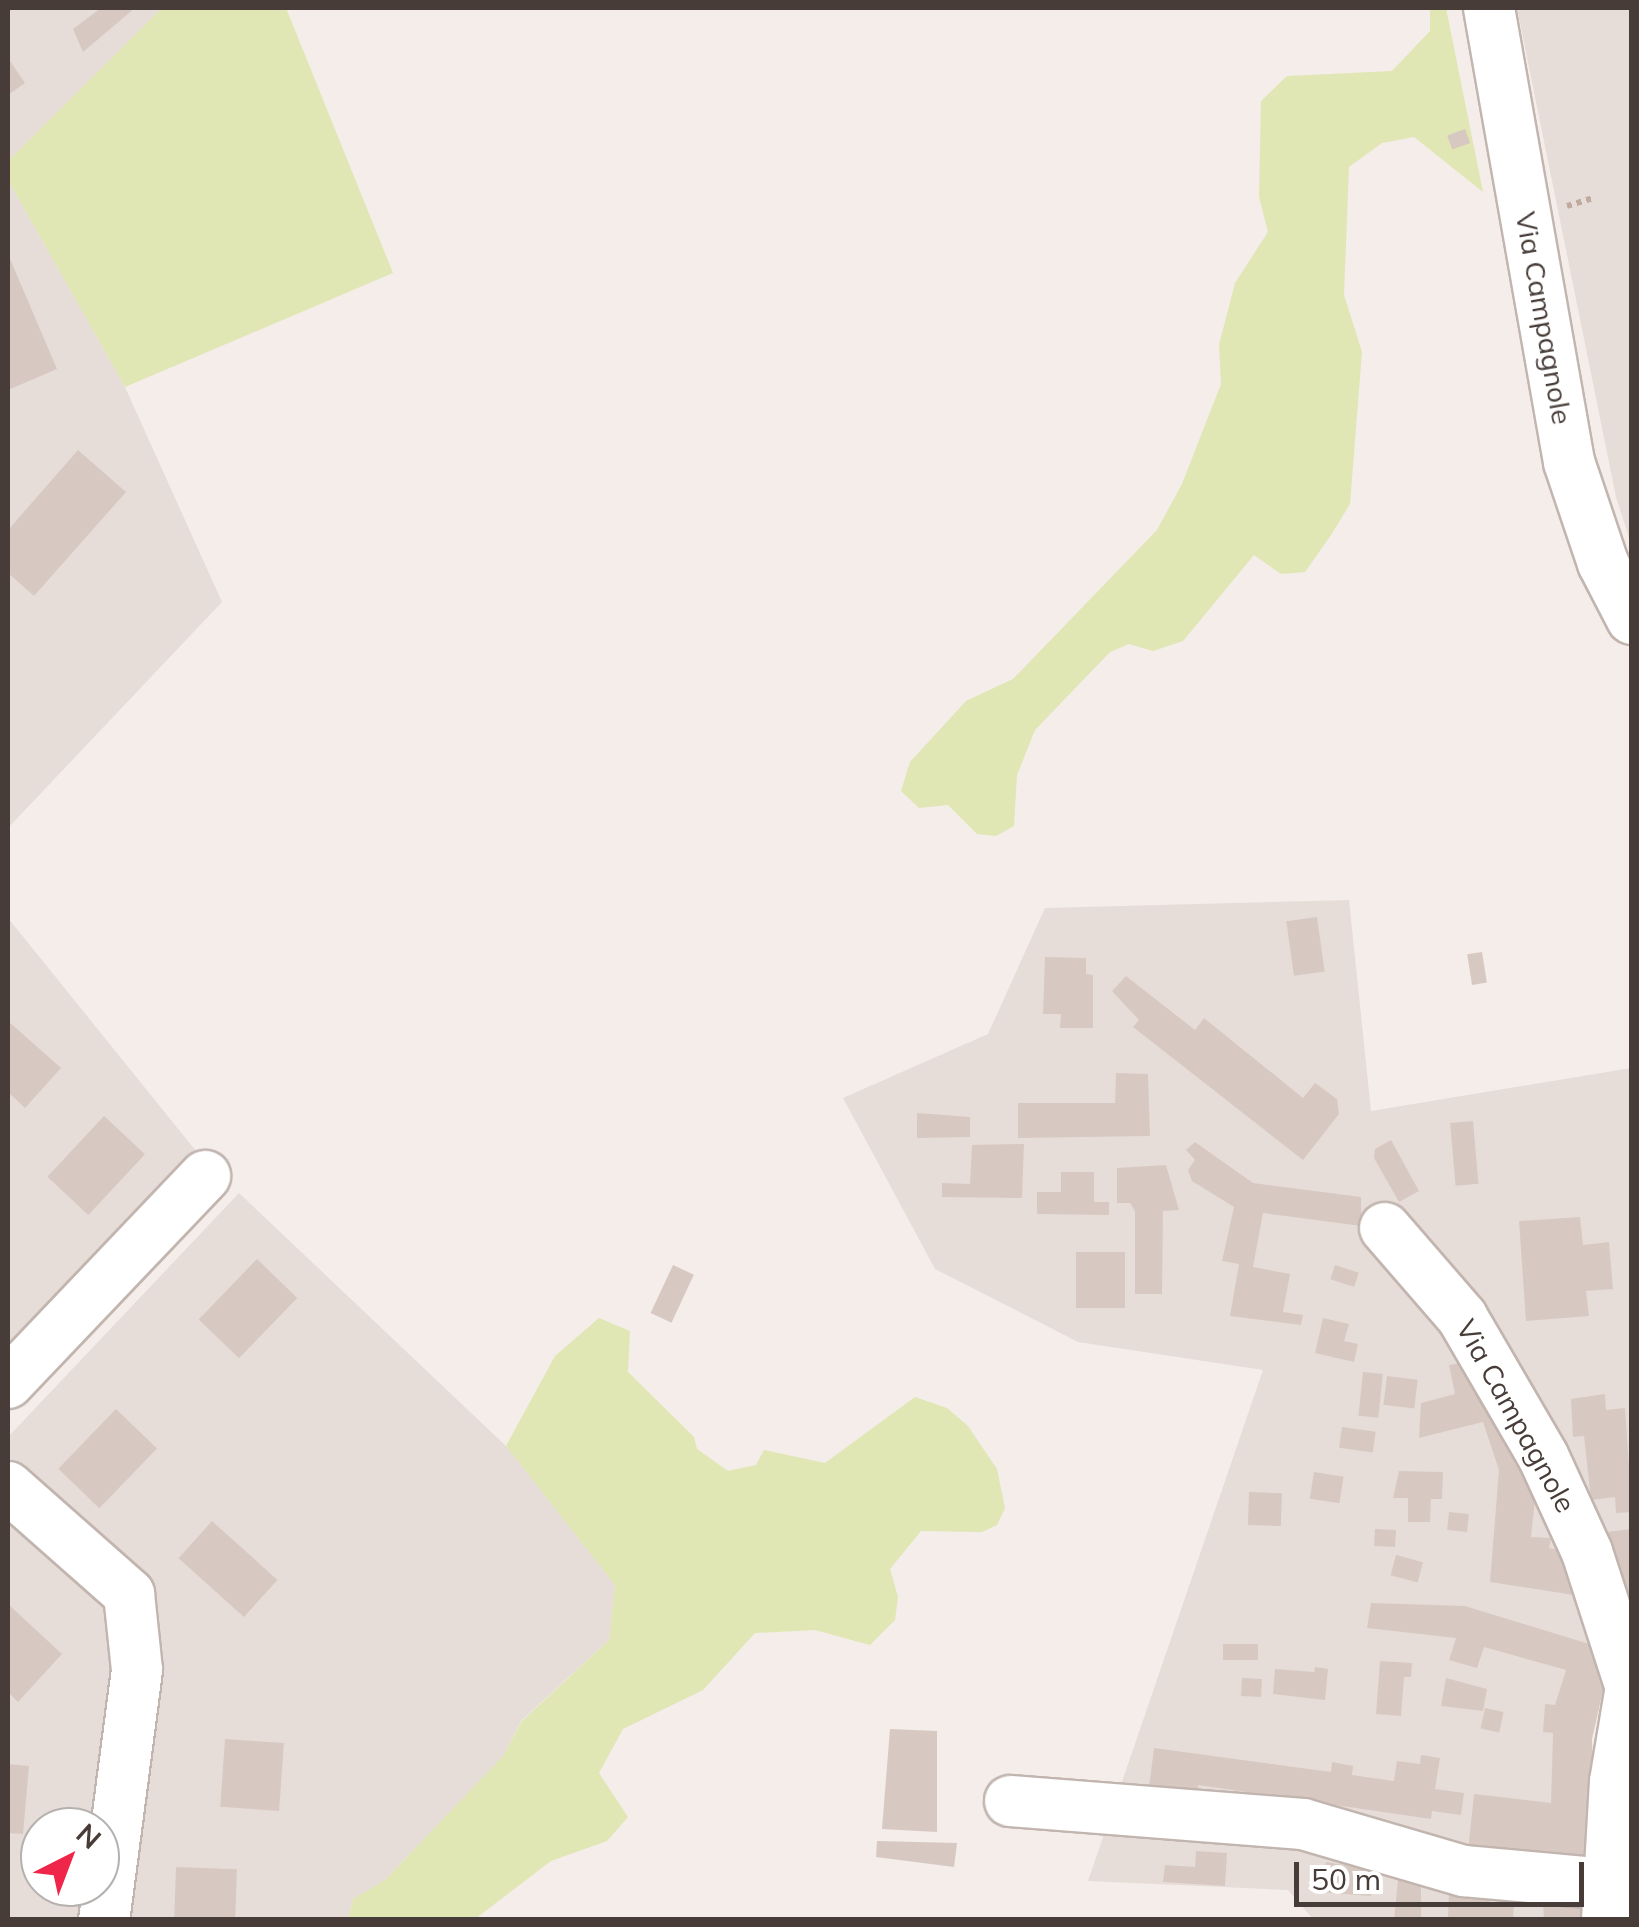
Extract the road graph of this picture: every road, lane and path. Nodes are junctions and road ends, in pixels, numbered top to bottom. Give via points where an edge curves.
1 (1489, 8) edge
2 (1632, 619) edge
3 (205, 1176) dead end
4 (1386, 1228) dead end
5 (8, 1383) edge
6 (8, 1487) edge
7 (1630, 1681) edge
8 (1010, 1800) dead end
9 (1607, 1902) edge
10 (104, 1920) edge

1 - 2 street, Via Campagnole via 1569,462 1603,563
3 - 5 street
4 - 7 street, Via Campagnole via 1462,1317 1543,1456 1587,1552
6 - 10 street via 128,1594 137,1670
7 - 9 street, Via Campagnole
8 - 9 street via 1303,1824 1464,1871

